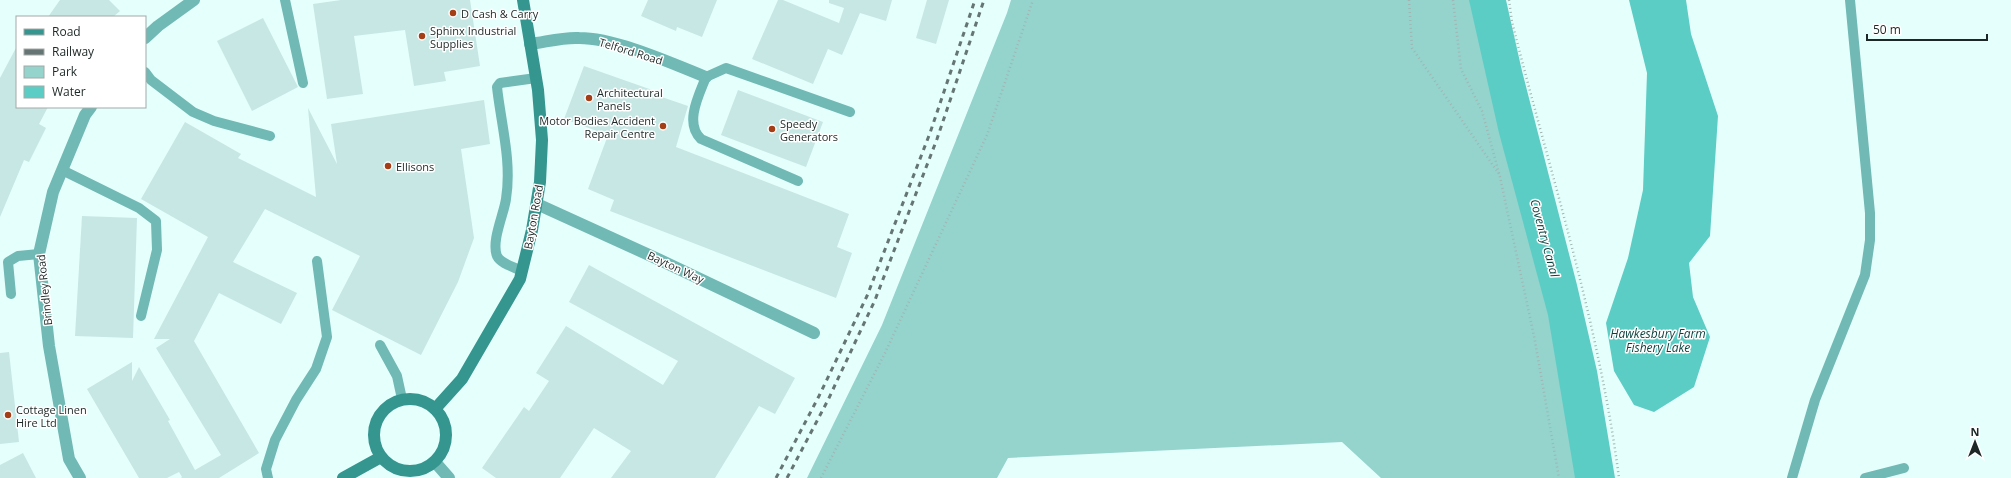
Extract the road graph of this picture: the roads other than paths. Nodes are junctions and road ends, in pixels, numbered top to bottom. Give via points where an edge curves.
1 (194, 0) edge
2 (285, 0) edge
3 (523, 0) edge
4 (1850, 0) edge
5 (146, 37) edge
6 (530, 44) junction
7 (146, 73) edge
8 (706, 77) junction
9 (536, 78) junction
10 (303, 83) dead end
11 (90, 108) edge
12 (850, 112) dead end
13 (270, 136) dead end
14 (62, 170) junction
15 (798, 181) dead end
16 (537, 204) junction
17 (39, 254) junction
18 (317, 261) dead end
19 (522, 271) junction
20 (11, 294) dead end
21 (140, 316) dead end
22 (814, 333) dead end
23 (380, 345) dead end
24 (402, 399) junction
25 (436, 409) junction
26 (381, 457) junction
27 (435, 462) junction
28 (1904, 468) dead end
29 (80, 478) edge
30 (268, 478) edge
31 (343, 478) edge
32 (449, 478) edge
33 (1792, 478) edge
34 (1865, 478) edge

1 - 5 street
2 - 10 lane
3 - 6 street, Bayton Road
4 - 33 lane via 1870,213 1870,240 1865,275 1815,400
6 - 8 street, Telford Road via 578,38 603,41
6 - 9 street, Bayton Road
7 - 13 lane via 193,112 214,121
8 - 12 lane via 726,68
8 - 15 lane via 692,123 695,134 701,139
9 - 16 street, Bayton Road via 542,140
9 - 19 lane via 500,82 497,87 508,161 506,199 495,245 496,255 501,261
11 - 14 street, Brindley Road
14 - 17 street, Brindley Road via 53,192
14 - 21 lane via 139,208 156,221 157,250
16 - 19 street, Bayton Road
16 - 22 street, Bayton Way
17 - 20 lane via 18,256 8,262
17 - 29 street, Brindley Road via 49,346 69,459
18 - 30 lane via 327,336 316,369 296,400 276,440 266,469
19 - 25 street, Bayton Road via 520,279 462,379
23 - 24 lane via 397,376
24 - 25 street via 426,402
24 - 26 street via 382,412 376,423 375,446
25 - 27 street via 444,421 447,435 441,454
26 - 27 street via 392,467 407,471 422,470
26 - 31 street
27 - 32 street
28 - 34 lane

